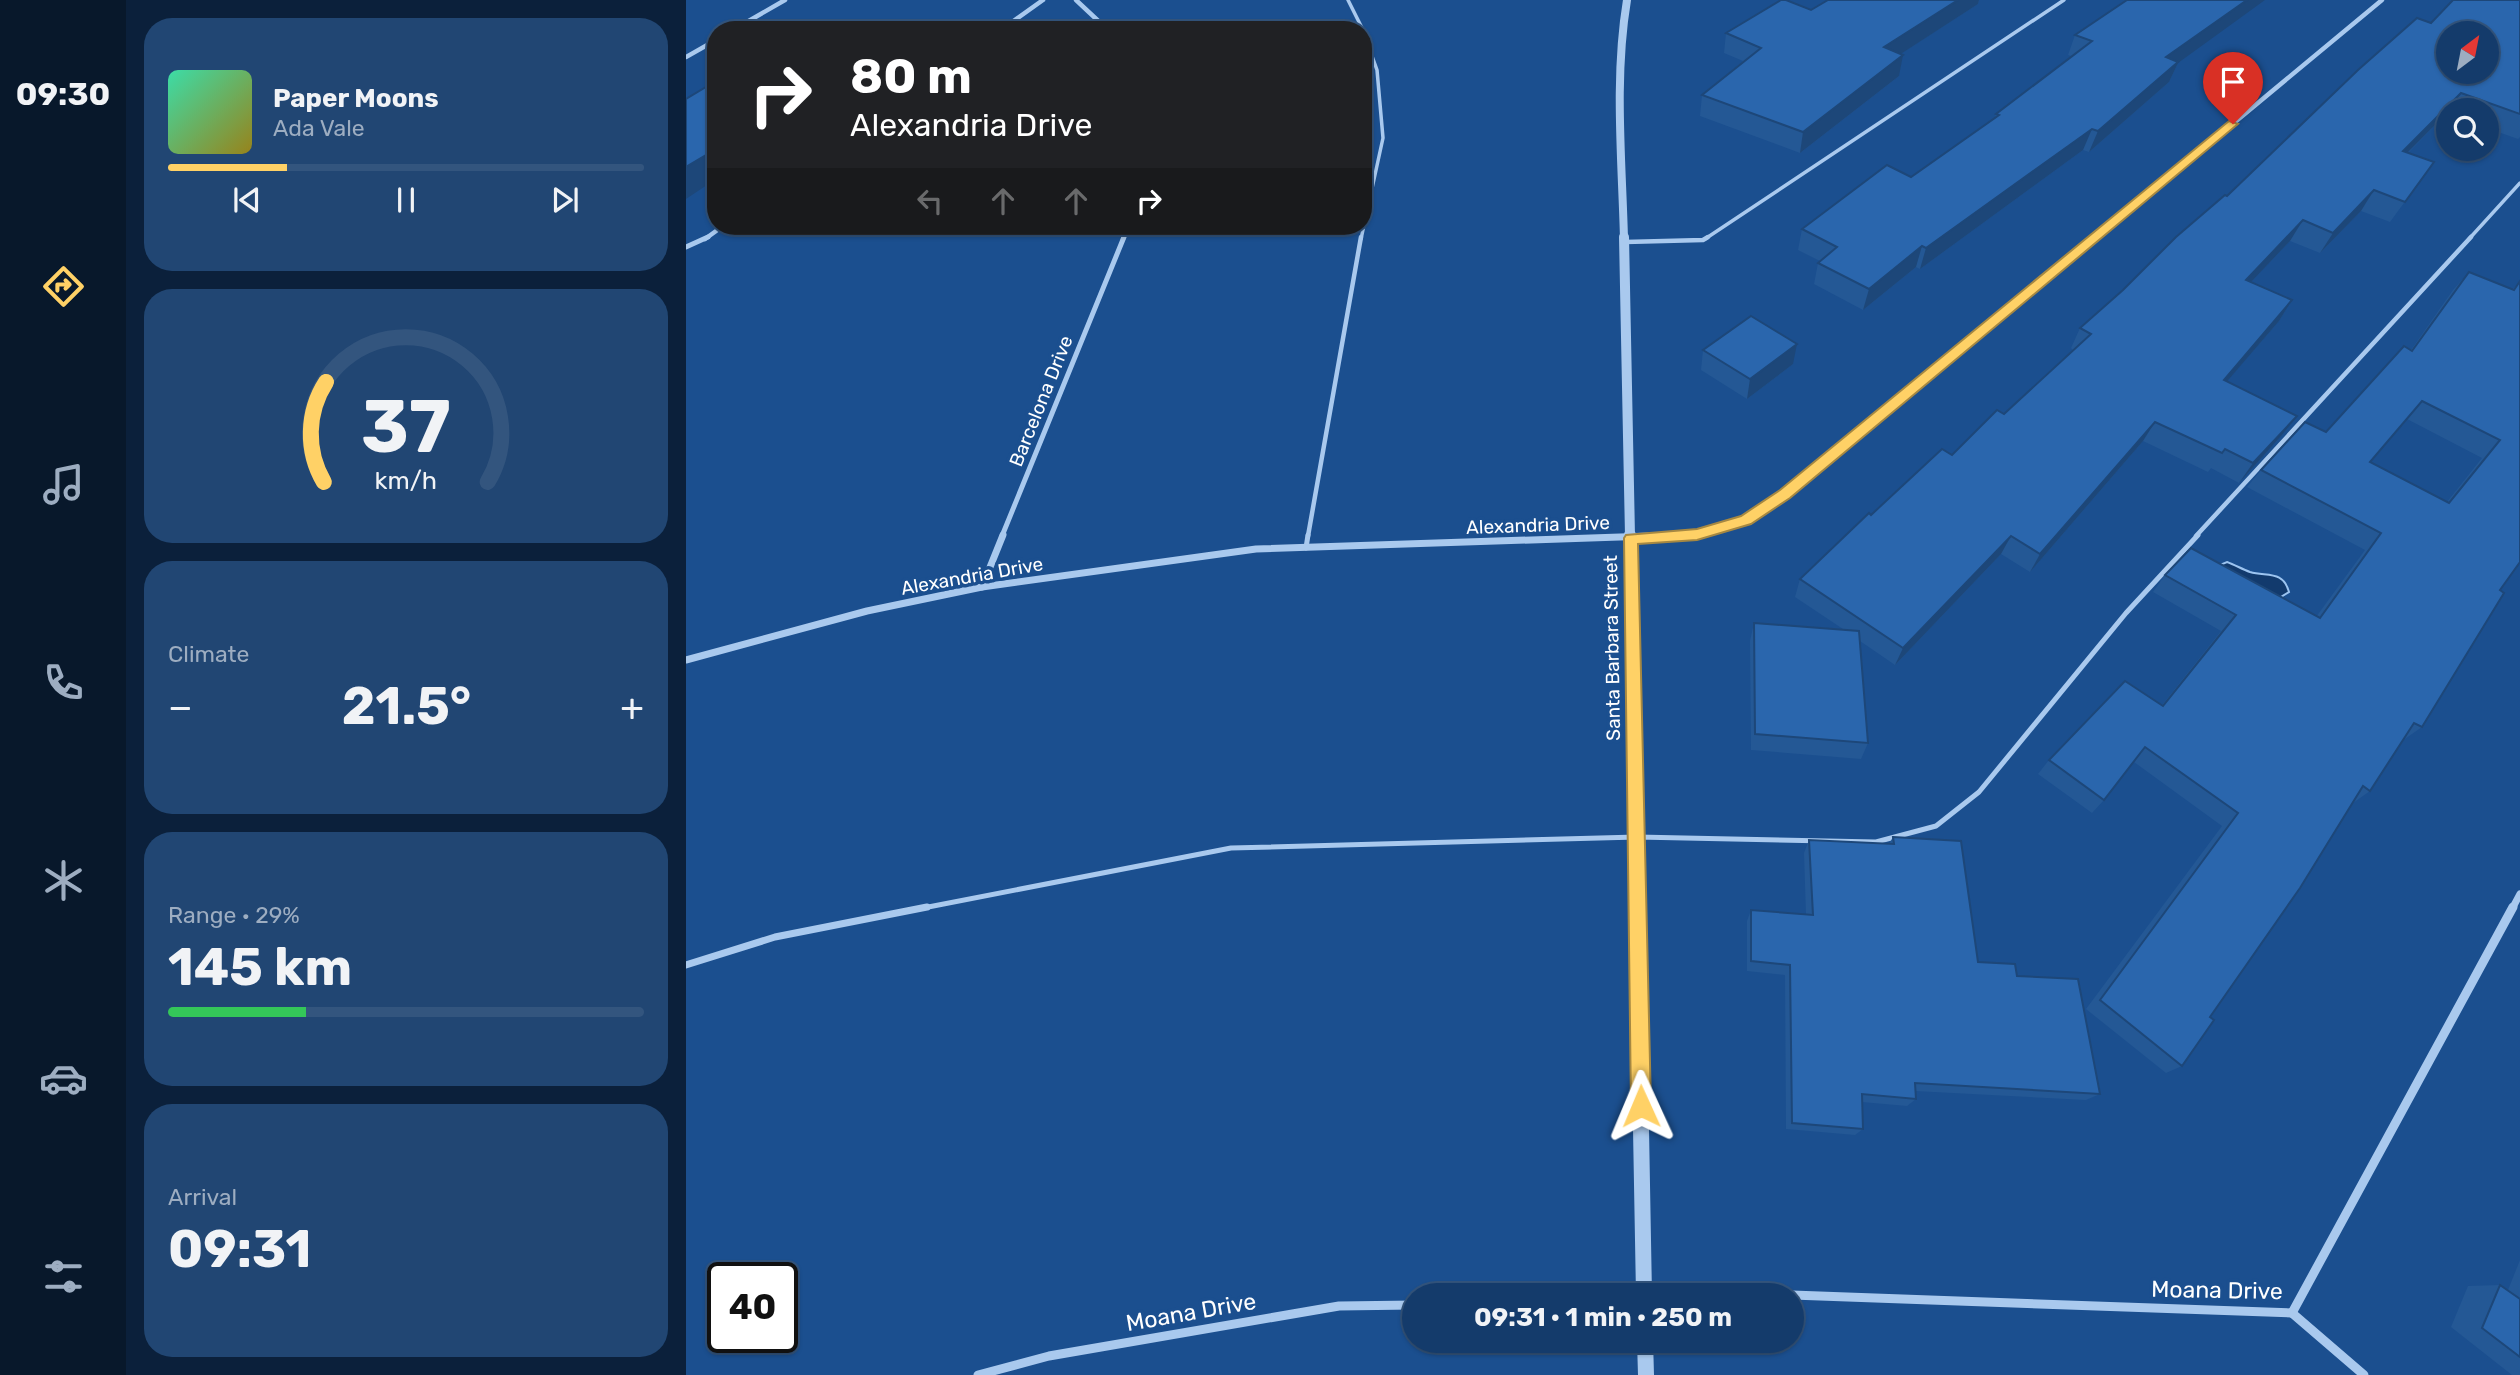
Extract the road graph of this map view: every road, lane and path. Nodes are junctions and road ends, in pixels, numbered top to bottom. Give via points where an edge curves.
1 (785, 0) edge
2 (1043, 0) edge
3 (1076, 0) edge
4 (1348, 0) edge
5 (1627, 0) edge
6 (2064, 0) edge
7 (2382, 0) edge
8 (749, 21) edge
9 (1014, 21) edge
10 (1098, 21) edge
11 (1358, 21) edge
12 (707, 45) edge
13 (1372, 56) edge
14 (686, 57) edge
15 (2520, 183) edge
16 (1372, 186) edge
17 (710, 235) edge
18 (1124, 235) edge
19 (1362, 235) edge
20 (1625, 242) junction
21 (686, 247) edge
22 (1631, 538) junction
23 (1306, 548) junction
24 (982, 587) junction
25 (686, 660) edge
26 (1637, 837) junction
27 (2520, 894) edge
28 (686, 965) edge
29 (1644, 1283) edge
30 (1804, 1295) edge
31 (1402, 1305) edge
32 (2292, 1313) junction
33 (1645, 1353) edge
34 (978, 1375) edge
35 (1646, 1375) edge
36 (2364, 1375) edge

1 - 8 street
2 - 9 street
3 - 10 street
4 - 11 lane
5 - 20 street, Santa Barbara Street via 1620,82
6 - 20 lane via 1703,240
7 - 22 street, Alexandria Drive via 1785,494 1745,520 1697,534
12 - 14 street
13 - 16 lane via 1383,138
15 - 26 lane via 2126,613 1979,792 1936,826 1876,842
17 - 21 street
18 - 24 street, Barcelona Drive
19 - 23 lane
20 - 22 street, Santa Barbara Street
22 - 23 street, Alexandria Drive
22 - 26 street, Santa Barbara Street
23 - 24 street, Alexandria Drive via 1256,550
24 - 25 street, Alexandria Drive via 867,611
26 - 28 lane via 1231,848 775,937
26 - 29 street, Santa Barbara Street
27 - 32 street, Moana Drive
30 - 32 street, Moana Drive
31 - 34 street, Moana Drive via 1339,1306 1049,1356
32 - 36 street
33 - 35 street

